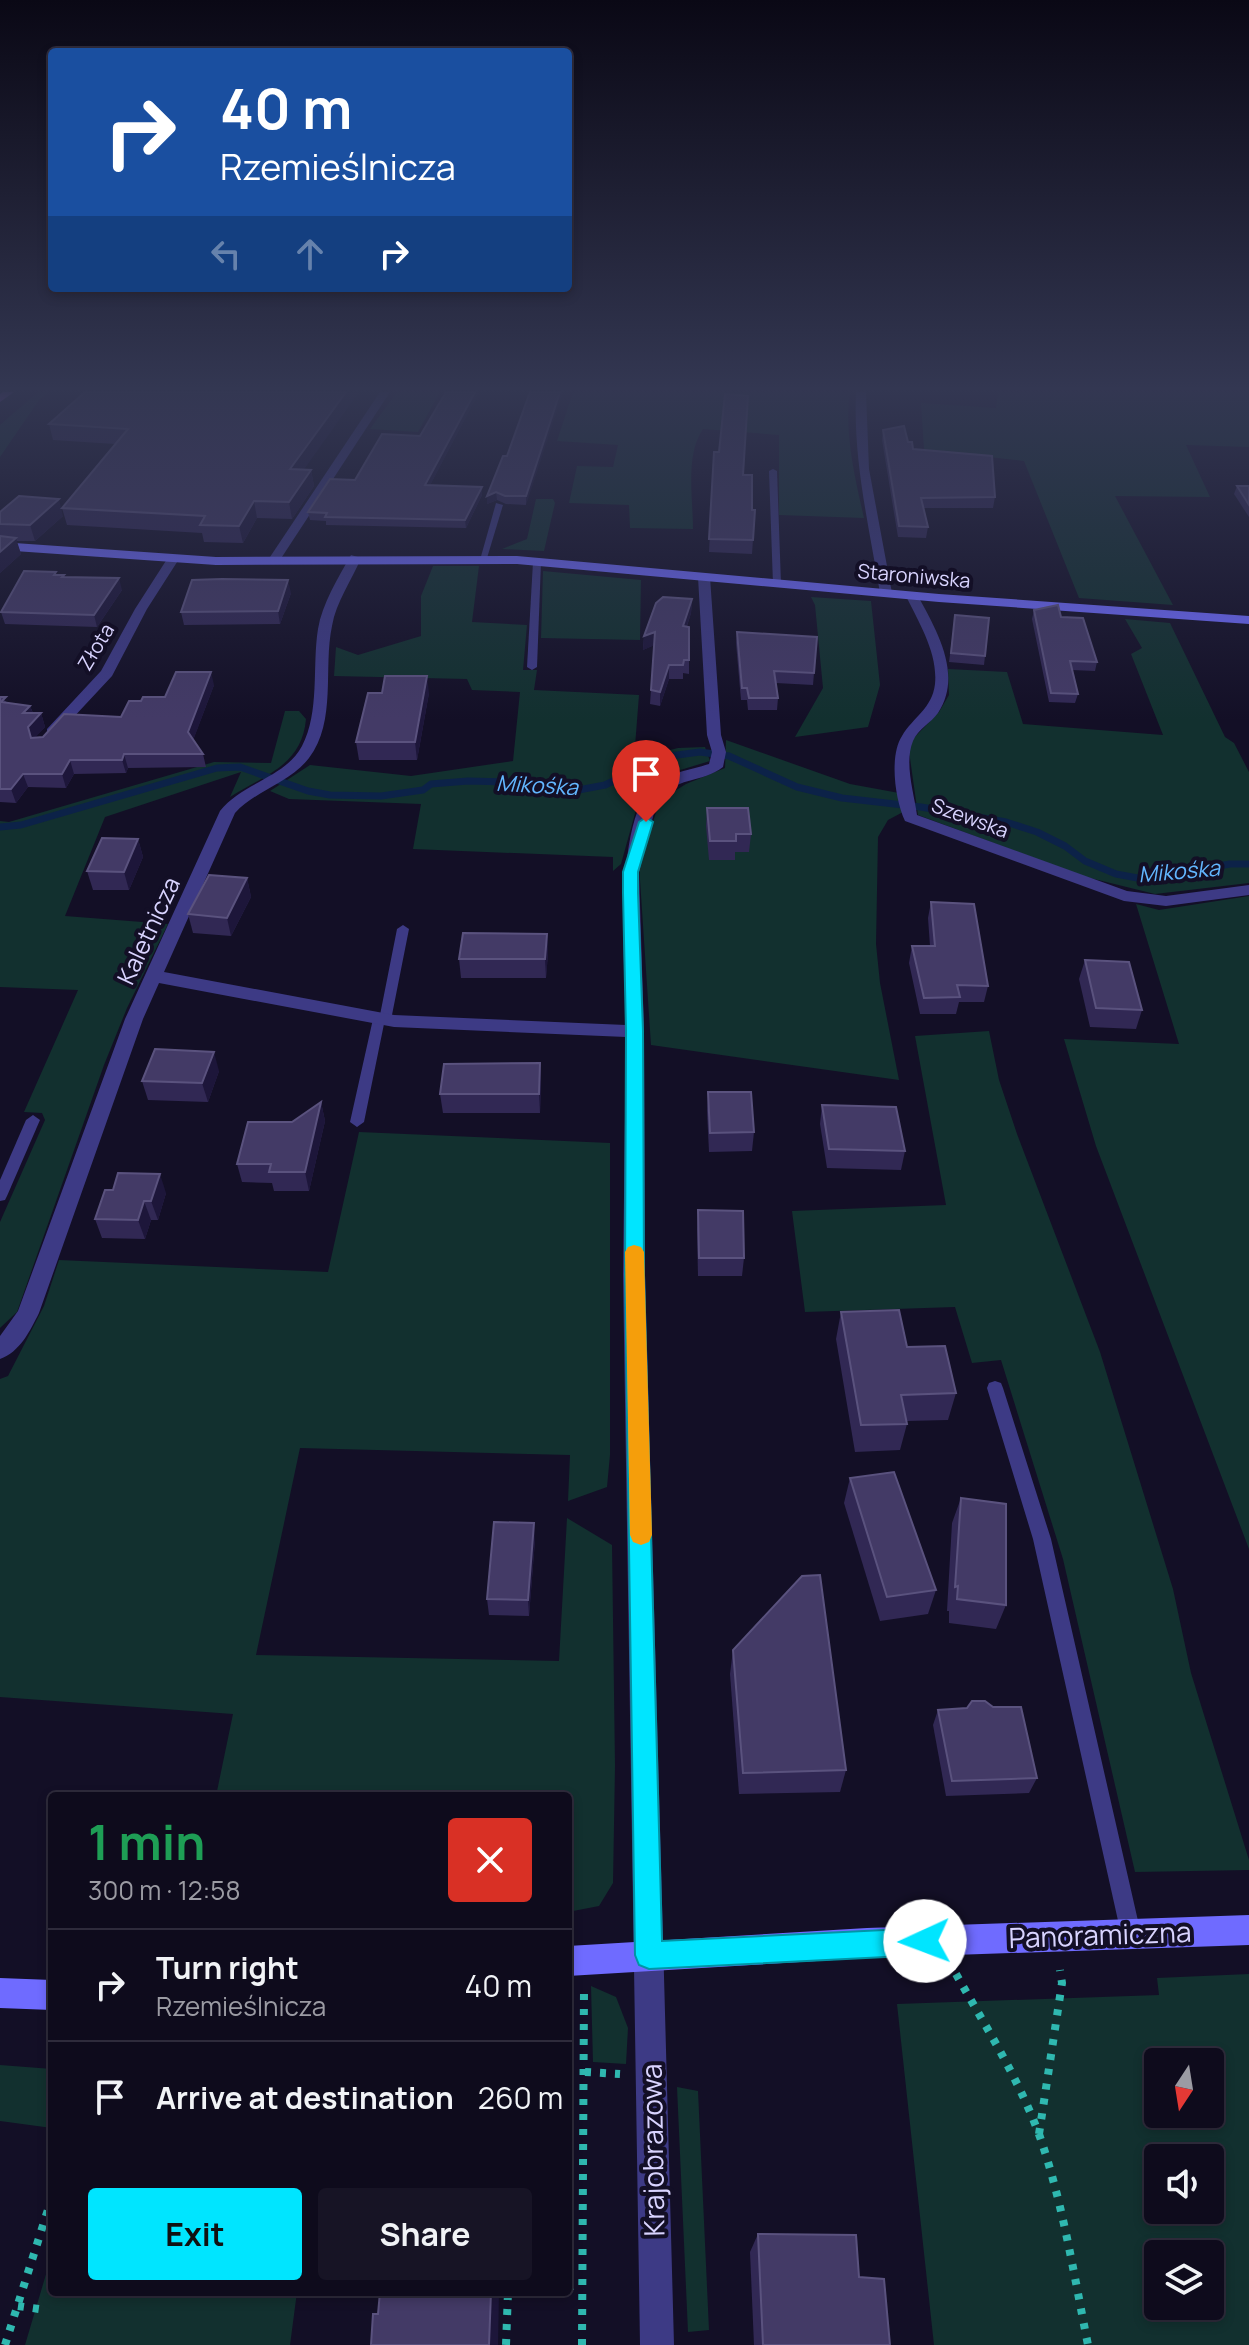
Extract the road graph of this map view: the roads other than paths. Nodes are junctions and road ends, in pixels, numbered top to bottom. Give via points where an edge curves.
1 (313, 501) edge
2 (774, 501) edge
3 (868, 501) edge
4 (499, 505) edge
5 (0, 546) edge
6 (355, 558) junction
7 (483, 558) junction
8 (173, 559) junction
9 (274, 560) junction
10 (537, 562) junction
11 (704, 577) junction
12 (777, 584) junction
13 (886, 593) junction
14 (912, 596) junction
15 (1249, 620) edge
16 (532, 667) dead end
17 (40, 745) edge
18 (1249, 890) edge
19 (403, 929) dead end
20 (154, 976) junction
21 (382, 1019) junction
22 (635, 1031) junction
23 (33, 1120) dead end
24 (357, 1122) dead end
25 (0, 1196) edge
26 (0, 1350) edge
27 (995, 1388) dead end
28 (1249, 1930) edge
29 (1131, 1934) junction
30 (649, 1955) junction
31 (576, 1960) edge
32 (0, 1993) edge
33 (48, 1995) edge
34 (657, 2345) edge

1 - 9 street
2 - 12 lane
3 - 13 street
4 - 7 lane
5 - 8 street, Staroniwska
6 - 7 street, Staroniwska
6 - 9 street, Staroniwska
6 - 20 street, Kaletnicza via 326,621 312,741 296,763 243,794 228,811
7 - 10 street, Staroniwska
8 - 9 street, Staroniwska
8 - 17 street, Złota via 107,673
10 - 11 street, Staroniwska
10 - 16 lane
11 - 12 street, Staroniwska
11 - 22 street, Krajobrazowa via 719,756 716,767 669,781 649,801 631,872
12 - 13 street, Staroniwska
13 - 14 street, Staroniwska
14 - 15 street, Staroniwska
14 - 18 street, Szewska via 933,638 942,673 937,703 904,747 910,818 1124,896 1166,901
19 - 21 lane
20 - 21 street
20 - 26 street, Kaletnicza via 28,1313
21 - 22 street
21 - 24 lane
22 - 30 street, Krajobrazowa via 634,1275
23 - 25 lane
27 - 29 lane via 1042,1539
28 - 29 street, Panoramiczna
29 - 30 street, Panoramiczna
30 - 31 street, Panoramiczna
30 - 34 street, Krajobrazowa
32 - 33 street

